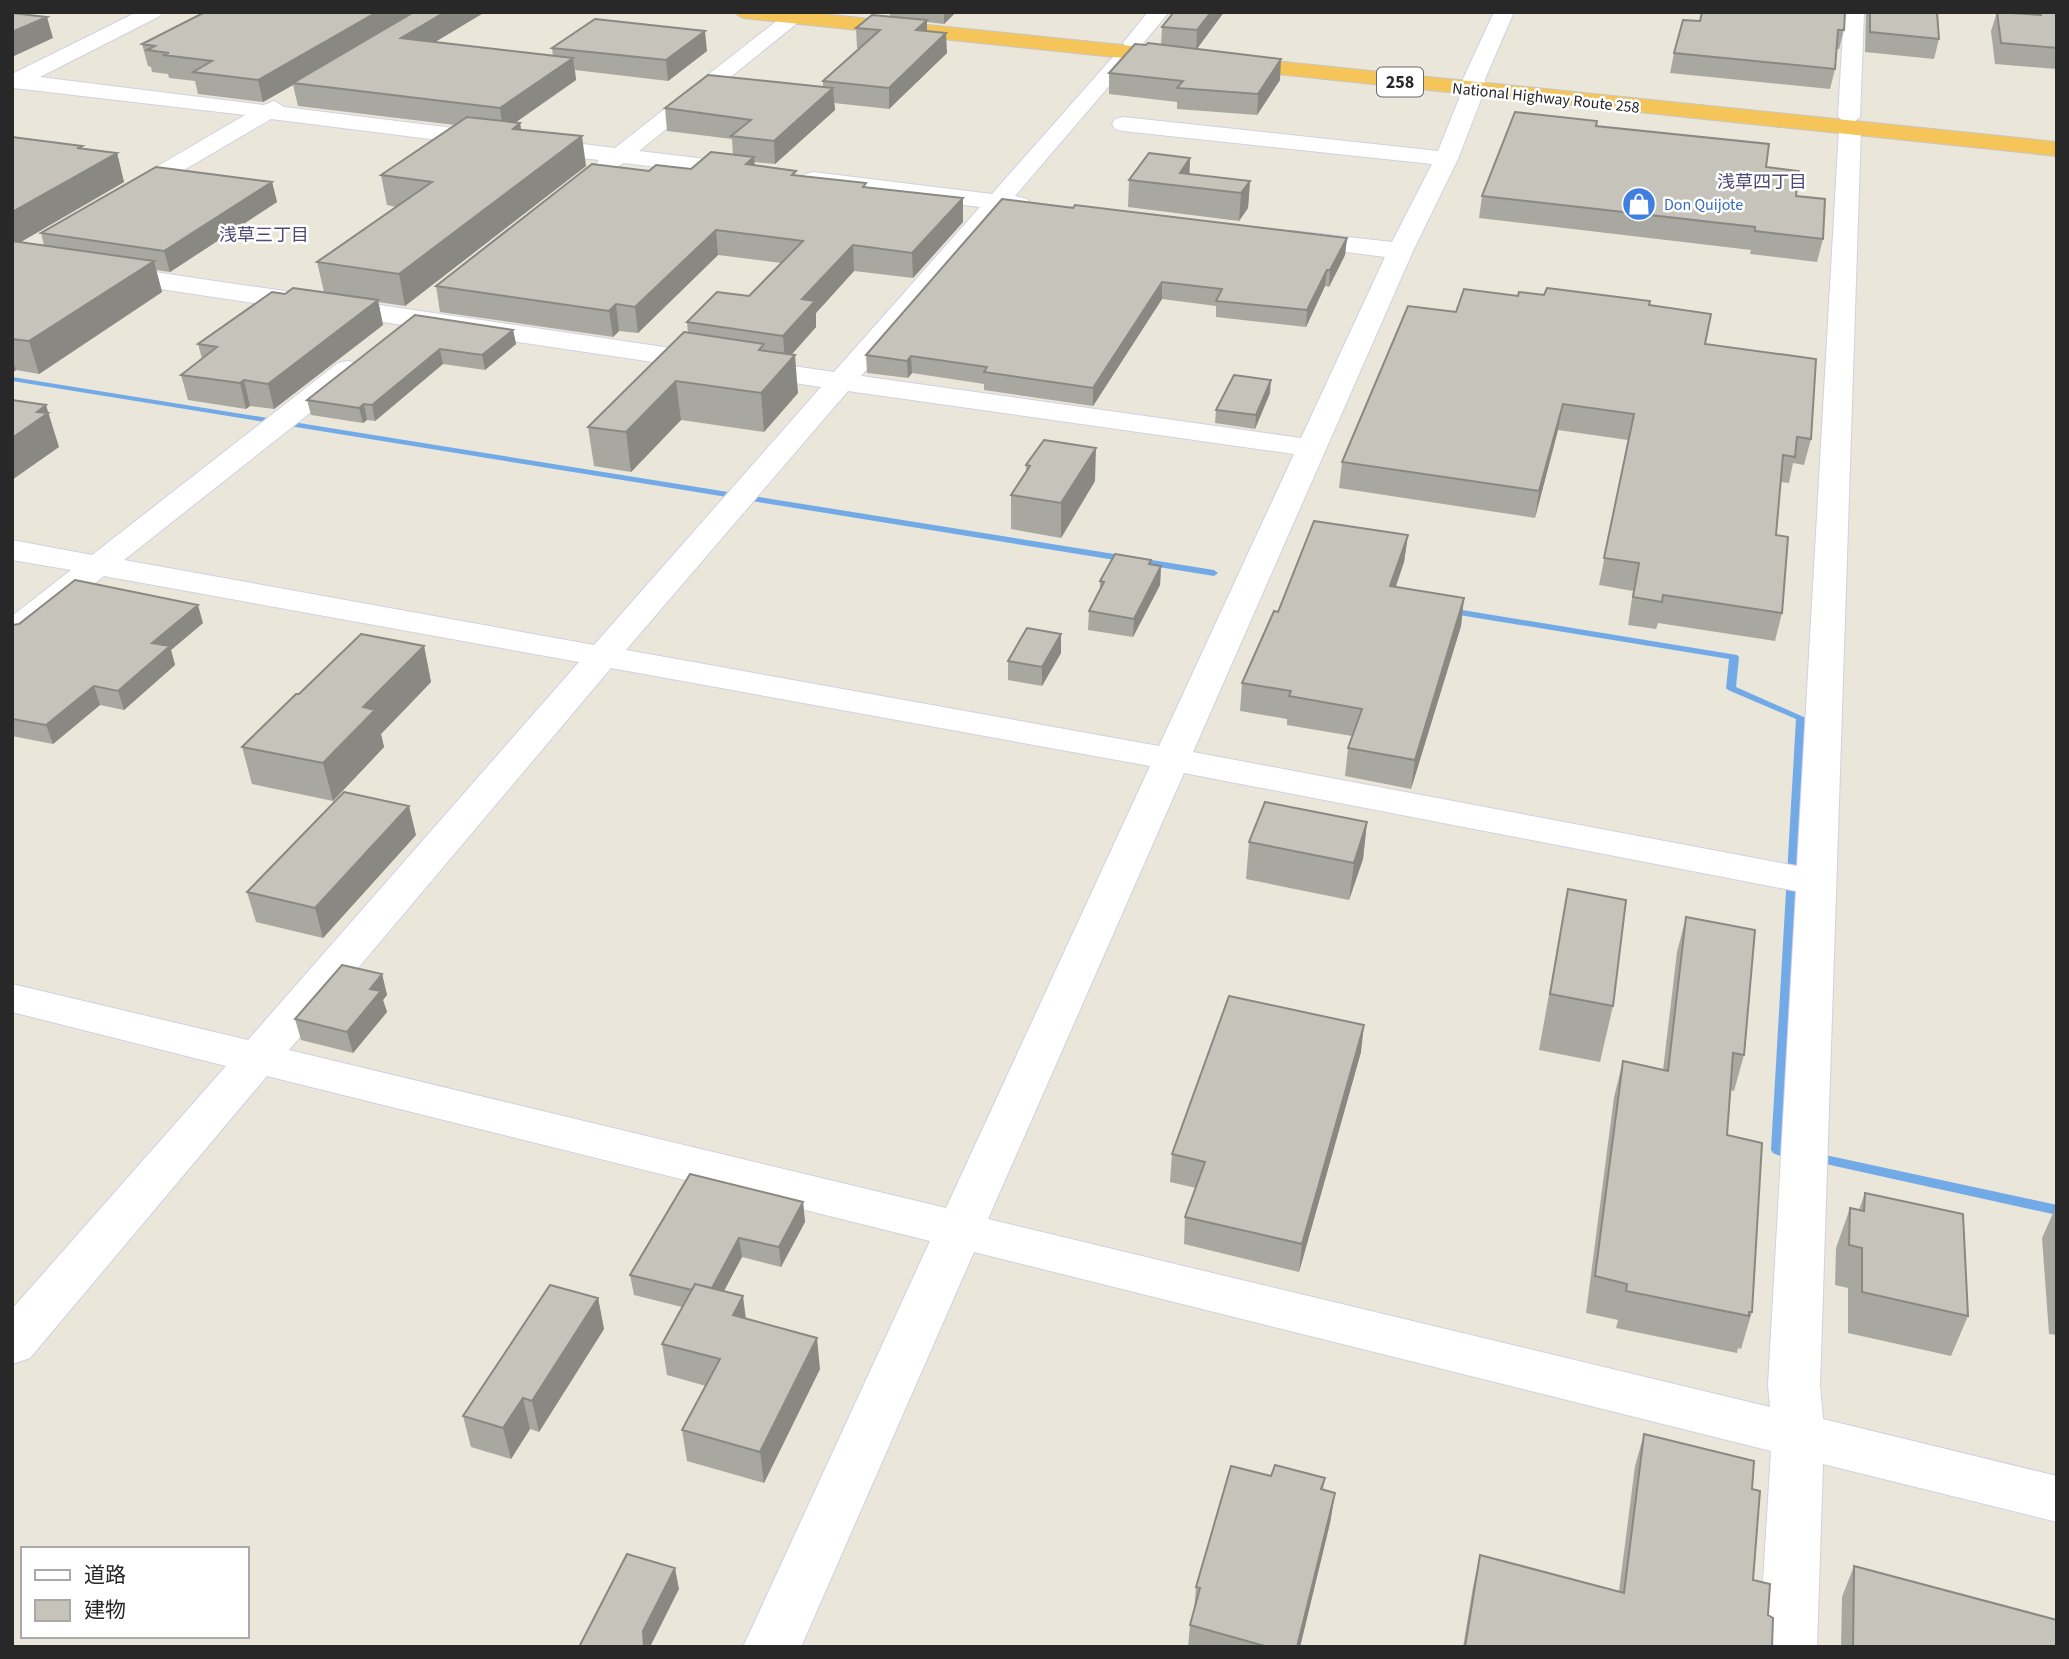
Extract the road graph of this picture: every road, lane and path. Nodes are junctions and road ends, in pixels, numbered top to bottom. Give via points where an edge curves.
1 (153, 12) edge
2 (743, 12) edge
3 (817, 12) edge
4 (1159, 12) edge
5 (1504, 12) edge
6 (1854, 12) edge
7 (797, 15) edge
8 (1130, 48) junction
9 (14, 81) edge
10 (1474, 84) junction
11 (301, 92) edge
12 (266, 112) junction
13 (1849, 123) junction
14 (1123, 124) dead end
15 (2057, 139) edge
16 (2057, 149) edge
17 (619, 155) junction
18 (1446, 159) junction
19 (768, 173) edge
20 (794, 176) edge
21 (587, 181) edge
22 (997, 201) junction
23 (1037, 206) edge
24 (99, 210) edge
25 (1266, 234) edge
26 (51, 238) edge
27 (1400, 251) junction
28 (14, 259) edge
29 (433, 302) edge
30 (411, 320) junction
31 (842, 382) junction
32 (1311, 448) junction
33 (12, 550) edge
34 (99, 566) junction
35 (12, 633) edge
36 (602, 657) junction
37 (1171, 759) junction
38 (1800, 879) junction
39 (12, 998) edge
40 (258, 1058) junction
41 (958, 1231) junction
42 (12, 1344) edge
43 (1798, 1435) junction
44 (2057, 1499) edge
45 (772, 1647) edge
46 (1788, 1647) edge

1 - 9 street
2 - 7 highway, National Highway Route 258 / 258
3 - 8 highway, National Highway Route 258 / 258
4 - 8 street
5 - 10 street
6 - 13 street
7 - 8 highway, National Highway Route 258 / 258
7 - 17 street
8 - 10 highway, National Highway Route 258 / 258
8 - 22 street
9 - 12 street
10 - 13 highway, National Highway Route 258 / 258
10 - 18 street
11 - 12 street
12 - 17 street
12 - 24 street
13 - 15 highway, National Highway Route 258 / 258
13 - 16 highway, National Highway Route 258 / 258
13 - 38 street
14 - 18 street
17 - 19 street
17 - 21 street
18 - 27 street
20 - 22 street
22 - 23 street
22 - 31 street
25 - 27 street
26 - 28 street
27 - 32 street
28 - 30 street
29 - 30 street
30 - 31 street
30 - 34 street
31 - 32 street
31 - 36 street
32 - 37 street
33 - 34 street
34 - 35 street
34 - 36 street
36 - 37 street
36 - 40 street
37 - 38 street
37 - 41 street
38 - 43 street via 1804,1156 1794,1385
39 - 40 street
40 - 41 street
40 - 42 street
41 - 43 street
41 - 45 street
43 - 44 street
43 - 46 street

